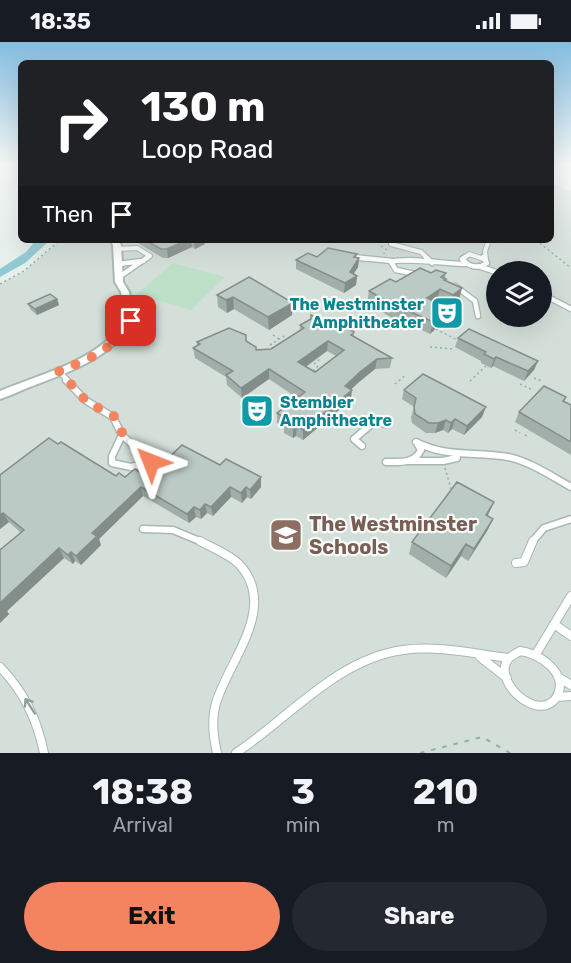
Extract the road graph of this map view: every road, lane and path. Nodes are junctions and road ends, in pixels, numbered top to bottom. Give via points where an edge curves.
1 (60, 243) edge
2 (487, 243) edge
3 (488, 243) edge
4 (540, 243) edge
5 (391, 244) dead end
6 (116, 245) edge
7 (381, 246) dead end
8 (472, 254) junction
9 (342, 255) edge
10 (384, 255) dead end
11 (464, 256) junction
12 (146, 261) junction
13 (392, 261) junction
14 (487, 261) joint
15 (434, 262) junction
16 (486, 262) edge
17 (118, 264) junction
18 (465, 264) junction
19 (479, 267) junction
20 (571, 268) edge
21 (486, 269) edge
22 (419, 274) edge
23 (119, 277) junction
24 (448, 282) edge
25 (0, 284) edge
26 (552, 299) edge
27 (571, 309) edge
28 (478, 316) dead end
29 (130, 323) junction
30 (142, 323) dead end
31 (436, 329) edge
32 (122, 335) junction
33 (273, 335) dead end
34 (284, 336) dead end
35 (135, 338) dead end
36 (279, 339) junction
37 (462, 342) edge
38 (270, 345) dead end
39 (430, 347) dead end
40 (453, 349) dead end
41 (320, 359) dead end
42 (314, 364) dead end
43 (318, 366) edge
44 (486, 366) dead end
45 (59, 371) junction
46 (313, 371) edge
47 (406, 375) dead end
48 (534, 378) dead end
49 (470, 381) dead end
50 (542, 381) dead end
51 (395, 384) dead end
52 (519, 384) dead end
53 (533, 390) dead end
54 (0, 395) edge
55 (387, 424) dead end
56 (515, 430) dead end
57 (520, 433) dead end
58 (123, 435) junction
59 (525, 435) dead end
60 (529, 437) dead end
61 (362, 446) dead end
62 (463, 456) junction
63 (408, 461) junction
64 (386, 462) dead end
65 (445, 467) dead end
66 (571, 488) edge
67 (453, 494) edge
68 (571, 519) edge
69 (142, 528) dead end
70 (516, 563) dead end
71 (571, 596) edge
72 (554, 624) junction
73 (571, 636) edge
74 (536, 654) junction
75 (479, 656) junction
76 (509, 658) junction
77 (0, 667) edge
78 (558, 677) junction
79 (507, 678) junction
80 (571, 685) edge
81 (571, 696) edge
82 (556, 697) junction
83 (44, 753) edge
84 (217, 753) edge
85 (236, 753) edge
86 (420, 753) edge
87 (510, 753) edge

1 - 25 path
2 - 8 lane
3 - 14 lane via 484,255
4 - 20 path
5 - 15 lane via 421,252
6 - 12 lane via 140,248 149,255
6 - 17 street
7 - 10 path via 386,249
8 - 11 lane
8 - 14 lane
9 - 13 lane
11 - 15 lane
11 - 18 lane
12 - 17 lane
12 - 23 lane
13 - 15 lane
13 - 22 lane via 396,270
15 - 18 lane
16 - 19 lane
17 - 23 street
18 - 19 lane
19 - 21 lane
23 - 29 street
24 - 28 lane via 475,301
26 - 27 lane
29 - 30 lane
29 - 32 street
31 - 37 path
32 - 35 lane
32 - 45 street via 87,360
33 - 36 path
34 - 36 path
36 - 38 path
39 - 40 path
41 - 42 path
43 - 46 path
44 - 49 path
45 - 54 street
45 - 58 lane via 88,403 113,415
47 - 51 path
48 - 50 path
52 - 53 path
55 - 61 lane via 374,422 354,440
56 - 57 path
58 - 58 lane via 112,463 134,467 151,462
59 - 60 path
62 - 63 lane via 443,461
62 - 63 lane via 425,448 416,442 420,454
62 - 66 lane via 498,456 519,461
63 - 64 lane
65 - 67 path
68 - 70 lane via 540,532 524,562
69 - 84 lane via 165,527 186,533 237,561 254,589 255,611 250,627 216,702 211,730
71 - 72 lane
72 - 73 lane
72 - 74 lane
74 - 76 lane via 520,651
74 - 78 lane via 549,663
75 - 76 lane
75 - 79 lane
75 - 85 lane via 438,648 375,656 338,674 262,738
76 - 79 lane
83 -> 77 lane via 35,713
78 - 80 lane
78 - 82 lane
79 - 82 lane via 516,693 530,704 546,705
81 - 82 lane
86 - 87 path via 482,737

